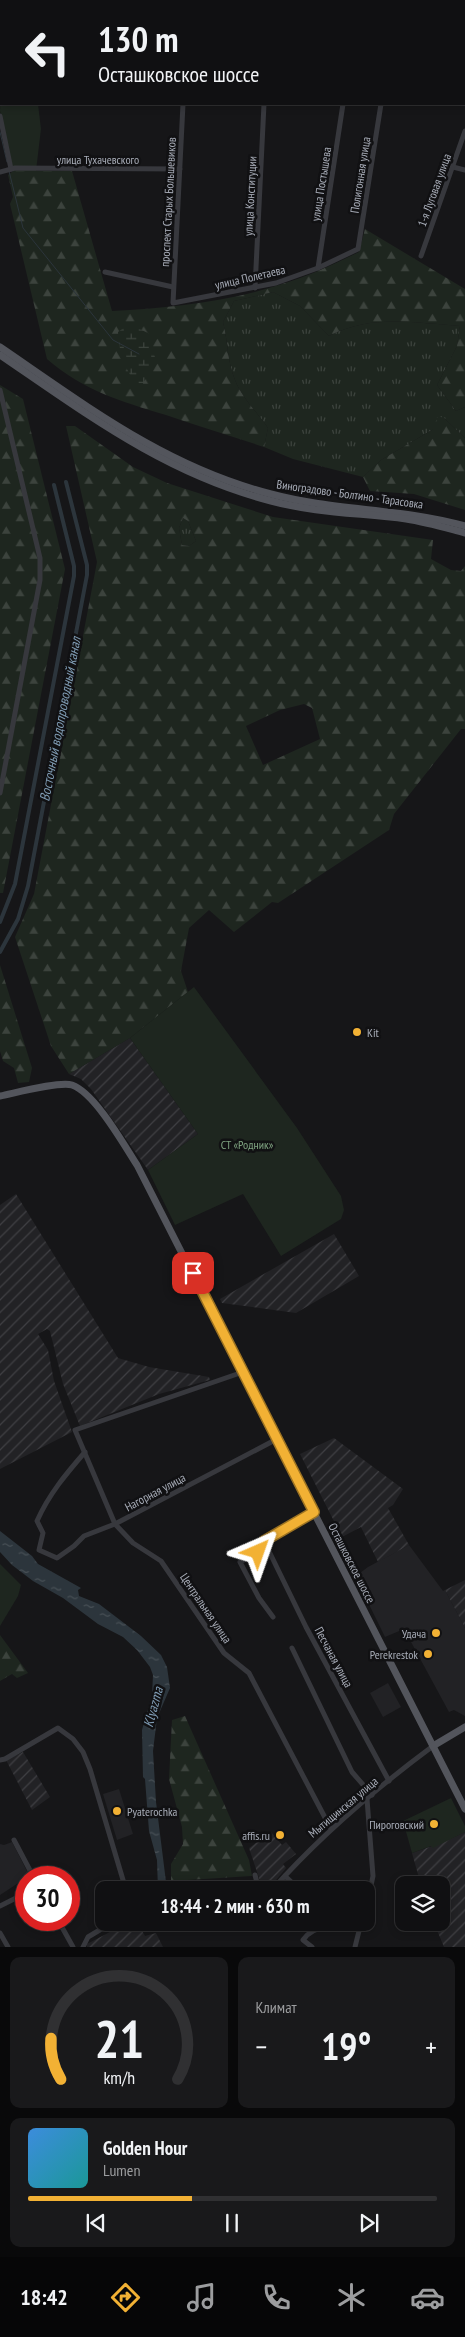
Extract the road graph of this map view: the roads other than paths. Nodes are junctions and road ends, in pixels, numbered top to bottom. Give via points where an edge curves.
1 (183, 105) edge
2 (264, 105) edge
3 (343, 105) edge
4 (381, 105) edge
5 (0, 116) edge
6 (465, 131) edge
7 (453, 167) junction
8 (13, 168) junction
9 (180, 169) junction
10 (465, 170) edge
11 (0, 172) edge
12 (358, 250) joint
13 (421, 256) dead end
14 (318, 268) junction
15 (105, 272) dead end
16 (173, 287) junction
17 (255, 288) junction
18 (172, 302) joint
19 (0, 347) edge
20 (0, 355) edge
21 (0, 390) edge
22 (465, 526) edge
23 (465, 533) edge
24 (0, 793) edge
25 (0, 1096) edge
26 (243, 1372) junction
27 (277, 1439) junction
28 (85, 1452) junction
29 (314, 1512) junction
30 (115, 1524) junction
31 (264, 1541) junction
32 (273, 1617) dead end
33 (292, 1648) dead end
34 (465, 1727) edge
35 (433, 1746) junction
36 (0, 1760) edge
37 (389, 1781) junction
38 (369, 1797) junction
39 (465, 1809) edge
40 (331, 1829) junction
41 (14, 1840) dead end
42 (28, 1866) edge
43 (255, 1875) dead end
44 (285, 1876) junction
45 (123, 1881) edge
46 (256, 1881) edge
47 (280, 1881) edge
48 (290, 1881) edge
49 (372, 1881) edge
50 (15, 1898) edge
51 (0, 1906) edge
52 (64, 1931) edge
53 (98, 1931) edge
54 (314, 1931) edge
55 (359, 1931) edge
56 (0, 1933) edge
57 (8, 1947) edge
58 (73, 1947) edge
59 (83, 1947) edge
60 (312, 1947) edge
61 (355, 1947) edge

1 - 9 street, проспект Старых Большевиков
2 - 17 street, улица Конституции
3 - 14 street, улица Постышева
4 - 12 street, Полигонная улица
5 - 8 street
6 - 7 street, 1-я Луговая улица
7 - 10 street
7 - 13 street, 1-я Луговая улица
8 - 9 street, улица Тухачевского
8 - 11 street
9 - 16 street, проспект Старых Большевиков
12 - 14 street, улица Полетаева
14 - 17 street, улица Полетаева
15 - 16 street
16 - 18 street, проспект Старых Большевиков
17 - 18 street, улица Полетаева
19 - 22 main road, Виноградово - Болтино - Тарасовка via 139,440 225,481 273,495 407,513
20 - 23 main road, Виноградово - Болтино - Тарасовка via 136,446 185,472 225,488 273,502 407,520
21 - 24 street via 40,558 40,580
25 - 26 main road, Осташковское шоссе via 59,1084 72,1084 86,1093 104,1114 144,1175
26 - 27 main road, Осташковское шоссе
26 - 28 street, Центральная улица via 75,1430
27 - 29 main road, Осташковское шоссе
27 - 30 street, Нагорная улица
28 - 30 street, Центральная улица
28 - 30 street, Нагорная улица via 46,1500 37,1521 43,1533 38,1549 57,1558 84,1536
29 - 31 street
29 - 35 main road, Осташковское шоссе
30 - 40 street, Центральная улица via 133,1543 161,1561 224,1653 248,1673
31 - 32 street via 258,1552 240,1562
31 - 37 street, Песчаная улица
33 - 38 street via 352,1772
34 - 35 main road
35 - 37 street, Мытищинская улица
35 - 39 main road, Осташковское шоссе
36 - 45 street via 58,1728 74,1739 90,1768
37 - 38 street, Мытищинская улица
38 - 40 street, Мытищинская улица
38 - 49 street
40 - 44 street, Мытищинская улица
41 - 42 street
43 - 46 street
44 - 47 street, Мытищинская улица
44 - 48 street
50 - 51 street
52 - 58 street
53 - 59 street via 88,1937
54 - 60 street via 303,1940
55 - 61 street
56 - 57 street

